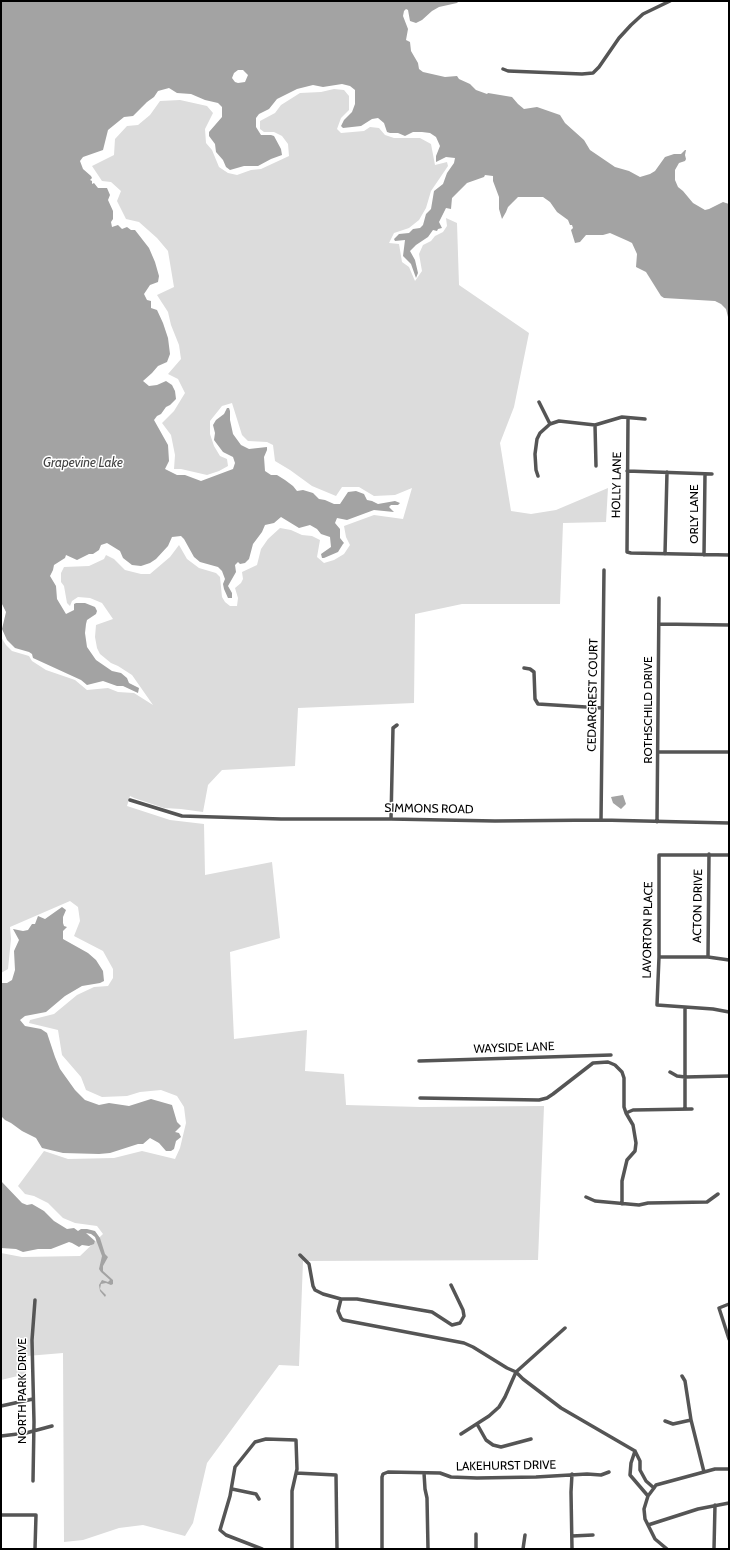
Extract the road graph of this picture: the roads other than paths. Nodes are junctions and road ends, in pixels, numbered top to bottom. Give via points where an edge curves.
1 (670, 1) edge
2 (503, 69) dead end
3 (539, 402) dead end
4 (628, 419) junction
5 (645, 419) dead end
6 (550, 424) junction
7 (595, 425) junction
8 (596, 466) dead end
9 (627, 471) junction
10 (667, 472) junction
11 (705, 474) junction
12 (712, 474) dead end
13 (538, 476) dead end
14 (665, 554) junction
15 (704, 555) junction
16 (729, 556) edge
17 (604, 570) dead end
18 (659, 598) dead end
19 (659, 624) junction
20 (729, 625) edge
21 (524, 668) dead end
22 (602, 708) junction
23 (397, 725) dead end
24 (658, 752) junction
25 (729, 752) edge
26 (130, 800) dead end
27 (391, 819) junction
28 (601, 820) junction
29 (657, 822) junction
30 (729, 823) edge
31 (709, 854) junction
32 (729, 854) edge
33 (659, 957) junction
34 (708, 957) junction
35 (729, 960) edge
36 (685, 1008) junction
37 (729, 1012) edge
38 (611, 1055) dead end
39 (419, 1061) dead end
40 (670, 1072) dead end
41 (729, 1076) edge
42 (685, 1077) junction
43 (420, 1098) dead end
44 (685, 1109) junction
45 (692, 1109) dead end
46 (626, 1113) junction
47 (718, 1194) dead end
48 (586, 1197) dead end
49 (622, 1204) junction
50 (300, 1255) dead end
51 (451, 1285) dead end
52 (341, 1299) junction
53 (35, 1300) dead end
54 (729, 1304) edge
55 (565, 1328) dead end
56 (729, 1339) edge
57 (516, 1372) junction
58 (682, 1376) dead end
59 (33, 1398) junction
60 (1, 1406) edge
61 (691, 1420) junction
62 (665, 1422) dead end
63 (477, 1424) junction
64 (52, 1426) dead end
65 (33, 1430) junction
66 (461, 1434) dead end
67 (1, 1436) edge
68 (531, 1439) dead end
69 (635, 1451) junction
70 (729, 1469) edge
71 (609, 1472) dead end
72 (704, 1472) junction
73 (296, 1473) junction
74 (424, 1473) junction
75 (572, 1474) junction
76 (642, 1474) junction
77 (633, 1478) junction
78 (33, 1482) dead end
79 (654, 1488) junction
80 (232, 1489) junction
81 (648, 1496) junction
82 (259, 1498) dead end
83 (729, 1503) edge
84 (715, 1504) junction
85 (1, 1515) edge
86 (648, 1525) junction
87 (476, 1534) dead end
88 (525, 1534) dead end
89 (593, 1535) dead end
90 (572, 1536) junction
91 (35, 1549) edge
92 (262, 1549) edge
93 (292, 1549) edge
94 (337, 1549) edge
95 (382, 1549) edge
96 (428, 1549) edge
97 (476, 1549) edge
98 (523, 1549) edge
99 (572, 1549) edge
100 (667, 1549) edge
101 (714, 1549) edge

1 - 2 street via 643,14 631,25 593,73
3 - 6 street
4 - 5 street
4 - 7 street via 616,418
4 - 9 street, HOLLY LANE
6 - 7 street via 559,421
6 - 13 street via 537,439 535,454
7 - 8 street
9 - 10 street
9 - 14 street, HOLLY LANE via 627,552
10 - 11 street
10 - 14 street
11 - 12 street
11 - 15 street, ORLY LANE
14 - 15 street
15 - 16 street
17 - 22 street, CEDARCREST COURT
18 - 19 street, ROTHSCHILD DRIVE
19 - 20 street
19 - 24 street, ROTHSCHILD DRIVE
21 - 22 street via 534,672 535,699 538,704
22 - 28 street, CEDARCREST COURT
23 - 27 street via 393,728
24 - 25 street
24 - 29 street, ROTHSCHILD DRIVE
26 - 27 street, SIMMONS ROAD via 182,816
27 - 28 street, SIMMONS ROAD
28 - 29 street, SIMMONS ROAD
29 - 30 street, SIMMONS ROAD
31 - 32 street
31 - 33 street, LAVORTON PLACE via 659,855
31 - 34 street, ACTON DRIVE
33 - 34 street
33 - 36 street, LAVORTON PLACE via 657,1005
34 - 35 street
36 - 37 street
36 - 42 street
38 - 39 street, WAYSIDE LANE
40 - 42 street
41 - 42 street
42 - 44 street
43 - 46 street via 539,1100 553,1094 593,1063 601,1062 615,1065 622,1072
44 - 45 street
44 - 46 street via 633,1110
46 - 49 street via 633,1125 636,1143 635,1151 627,1160 622,1181
47 - 49 street via 707,1202
48 - 49 street via 595,1201
50 - 52 street via 309,1264 315,1290
51 - 52 street via 464,1316 460,1323 452,1325 432,1312 357,1299
52 - 57 street via 338,1310 343,1320 464,1343
53 - 59 street, NORTH PARK DRIVE via 32,1340
54 - 56 street via 719,1308
55 - 57 street
57 - 63 street via 499,1407
57 - 69 street via 561,1408
58 - 61 street
59 - 60 street
59 - 65 street, NORTH PARK DRIVE
61 - 62 street via 673,1424
61 - 72 street
63 - 66 street
63 - 68 street via 486,1440 497,1446 512,1445
64 - 65 street
65 - 67 street
65 - 78 street, NORTH PARK DRIVE
69 - 76 street
69 - 77 street via 630,1475
70 - 72 street
71 - 75 street, LAKEHURST DRIVE via 600,1475
72 - 79 street via 656,1485
73 - 80 street via 296,1440 266,1439 256,1442 235,1467
73 - 93 street via 292,1491
73 - 94 street via 336,1475
74 - 75 street, LAKEHURST DRIVE via 440,1473 460,1478
74 - 95 street, LAKEHURST DRIVE via 383,1474
74 - 96 street
75 - 90 street
76 - 77 street
76 - 79 street
77 - 81 street
79 - 81 street
80 - 82 street via 256,1494
80 - 92 street via 220,1530
81 - 86 street via 644,1509
83 - 84 street
84 - 86 street
84 - 101 street
85 - 91 street via 36,1515
86 - 100 street via 655,1539
87 - 97 street
88 - 98 street
89 - 90 street
90 - 99 street

